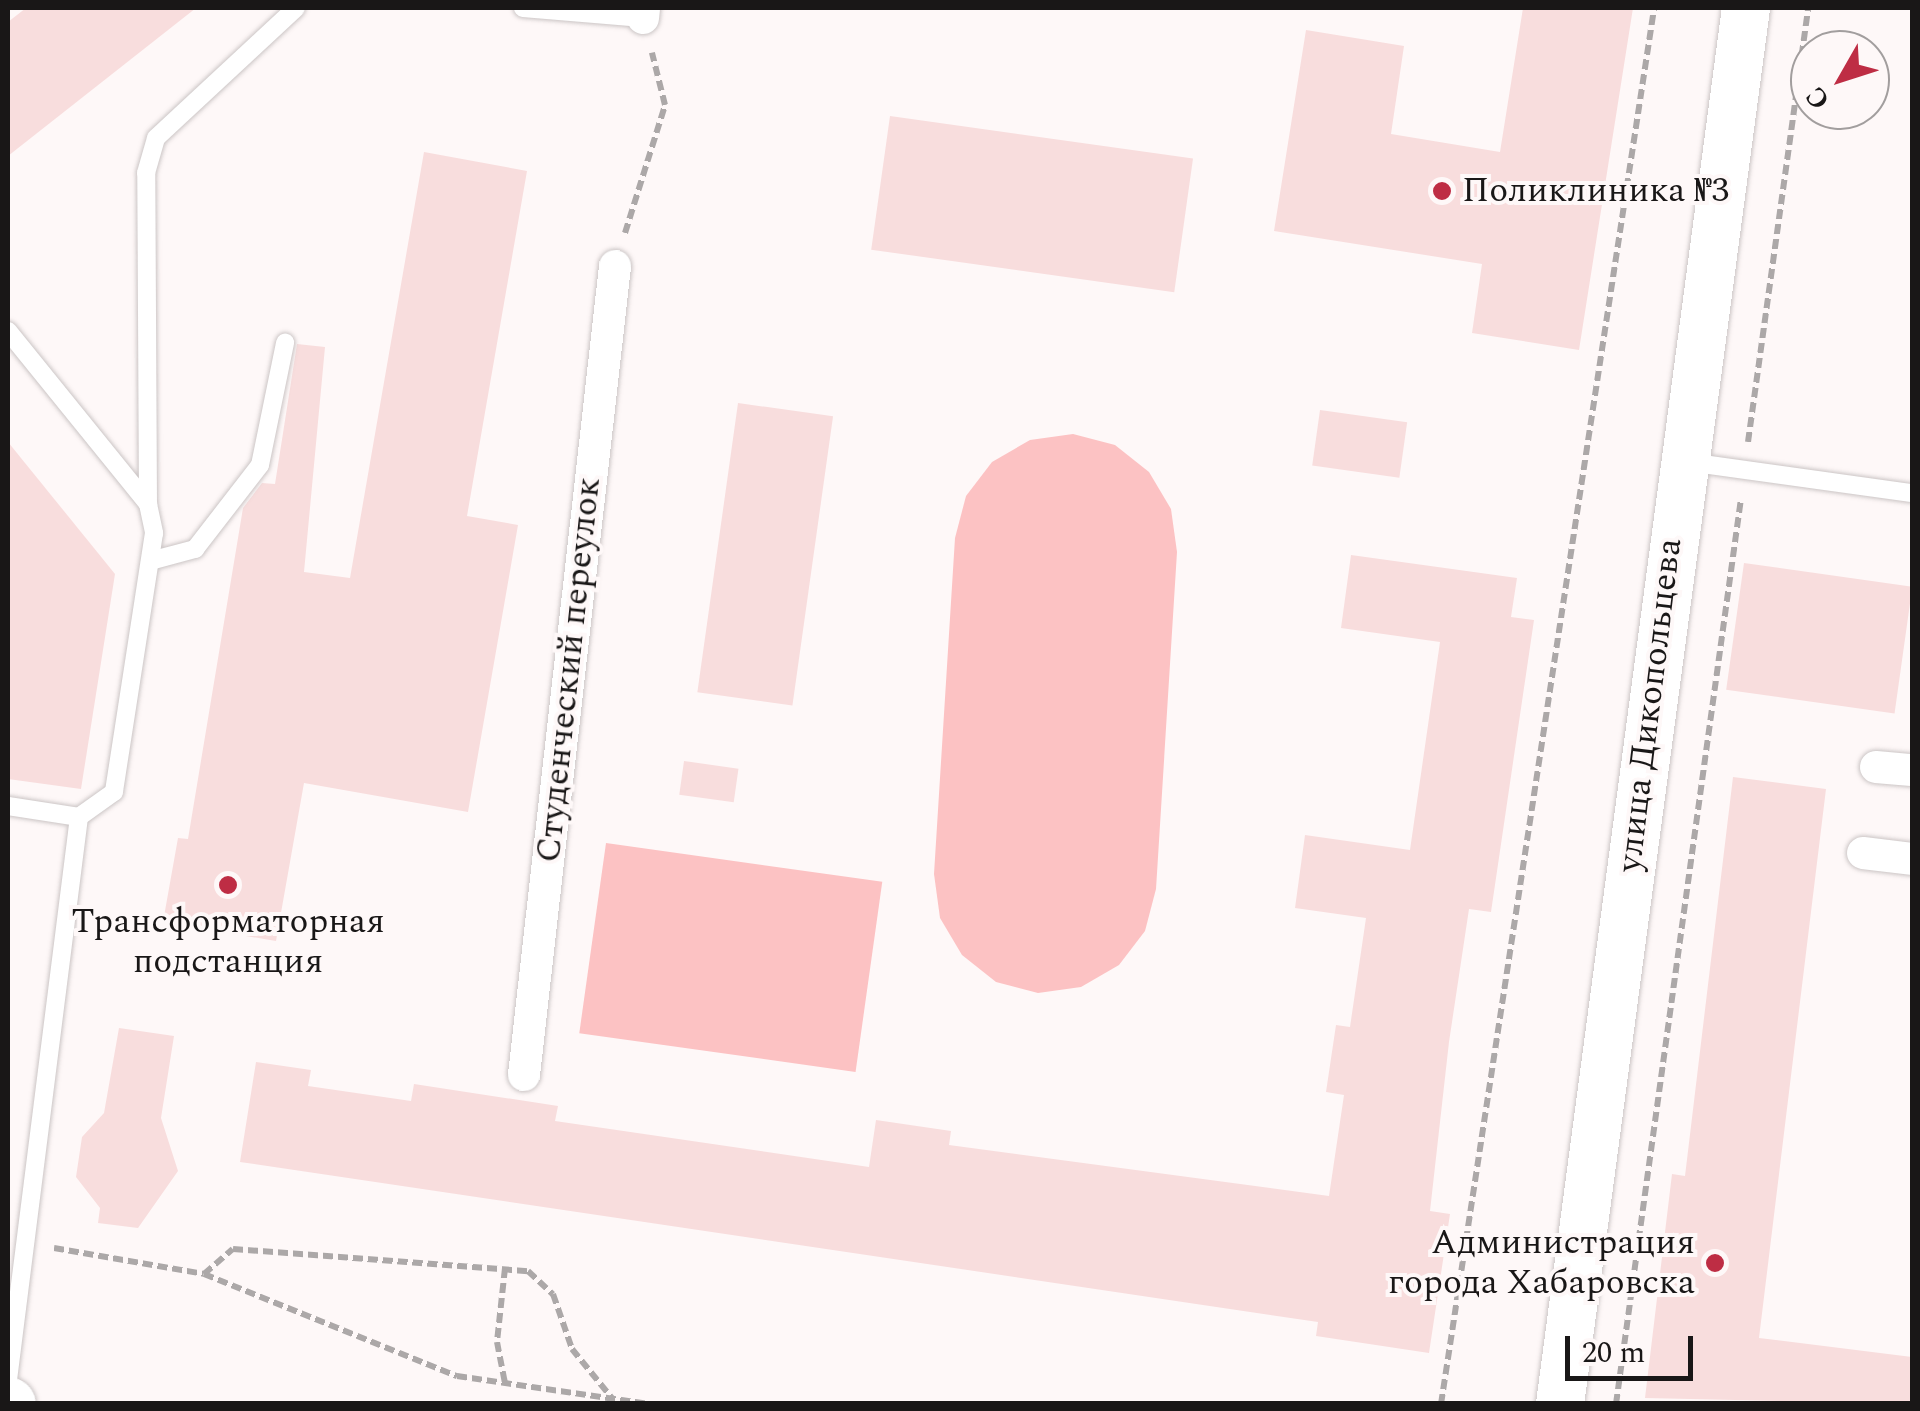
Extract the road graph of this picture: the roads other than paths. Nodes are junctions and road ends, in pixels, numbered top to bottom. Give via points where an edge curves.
1 (296, 8) edge
2 (522, 8) edge
3 (1746, 8) edge
4 (644, 13) edge
5 (615, 266) road end
6 (8, 332) edge
7 (285, 342) dead end
8 (1682, 461) junction
9 (1912, 493) edge
10 (148, 504) junction
11 (150, 561) junction
12 (1876, 767) dead end
13 (1912, 770) edge
14 (8, 806) edge
15 (79, 817) junction
16 (1863, 853) dead end
17 (1912, 859) edge
18 (524, 1075) dead end
19 (14, 1241) edge
20 (8, 1380) edge
21 (1560, 1404) edge

1 - 10 lane via 156,138 146,173
2 - 4 lane
3 - 8 main road, улица Дикопольцева
5 - 18 street, Студенческий переулок
6 - 10 lane
7 - 11 lane via 260,465 194,549
8 - 9 lane
8 - 21 main road, улица Дикопольцева
10 - 11 lane
11 - 15 lane via 114,792
12 - 13 street
14 - 15 lane
15 - 19 lane
16 - 17 street
19 - 20 lane

